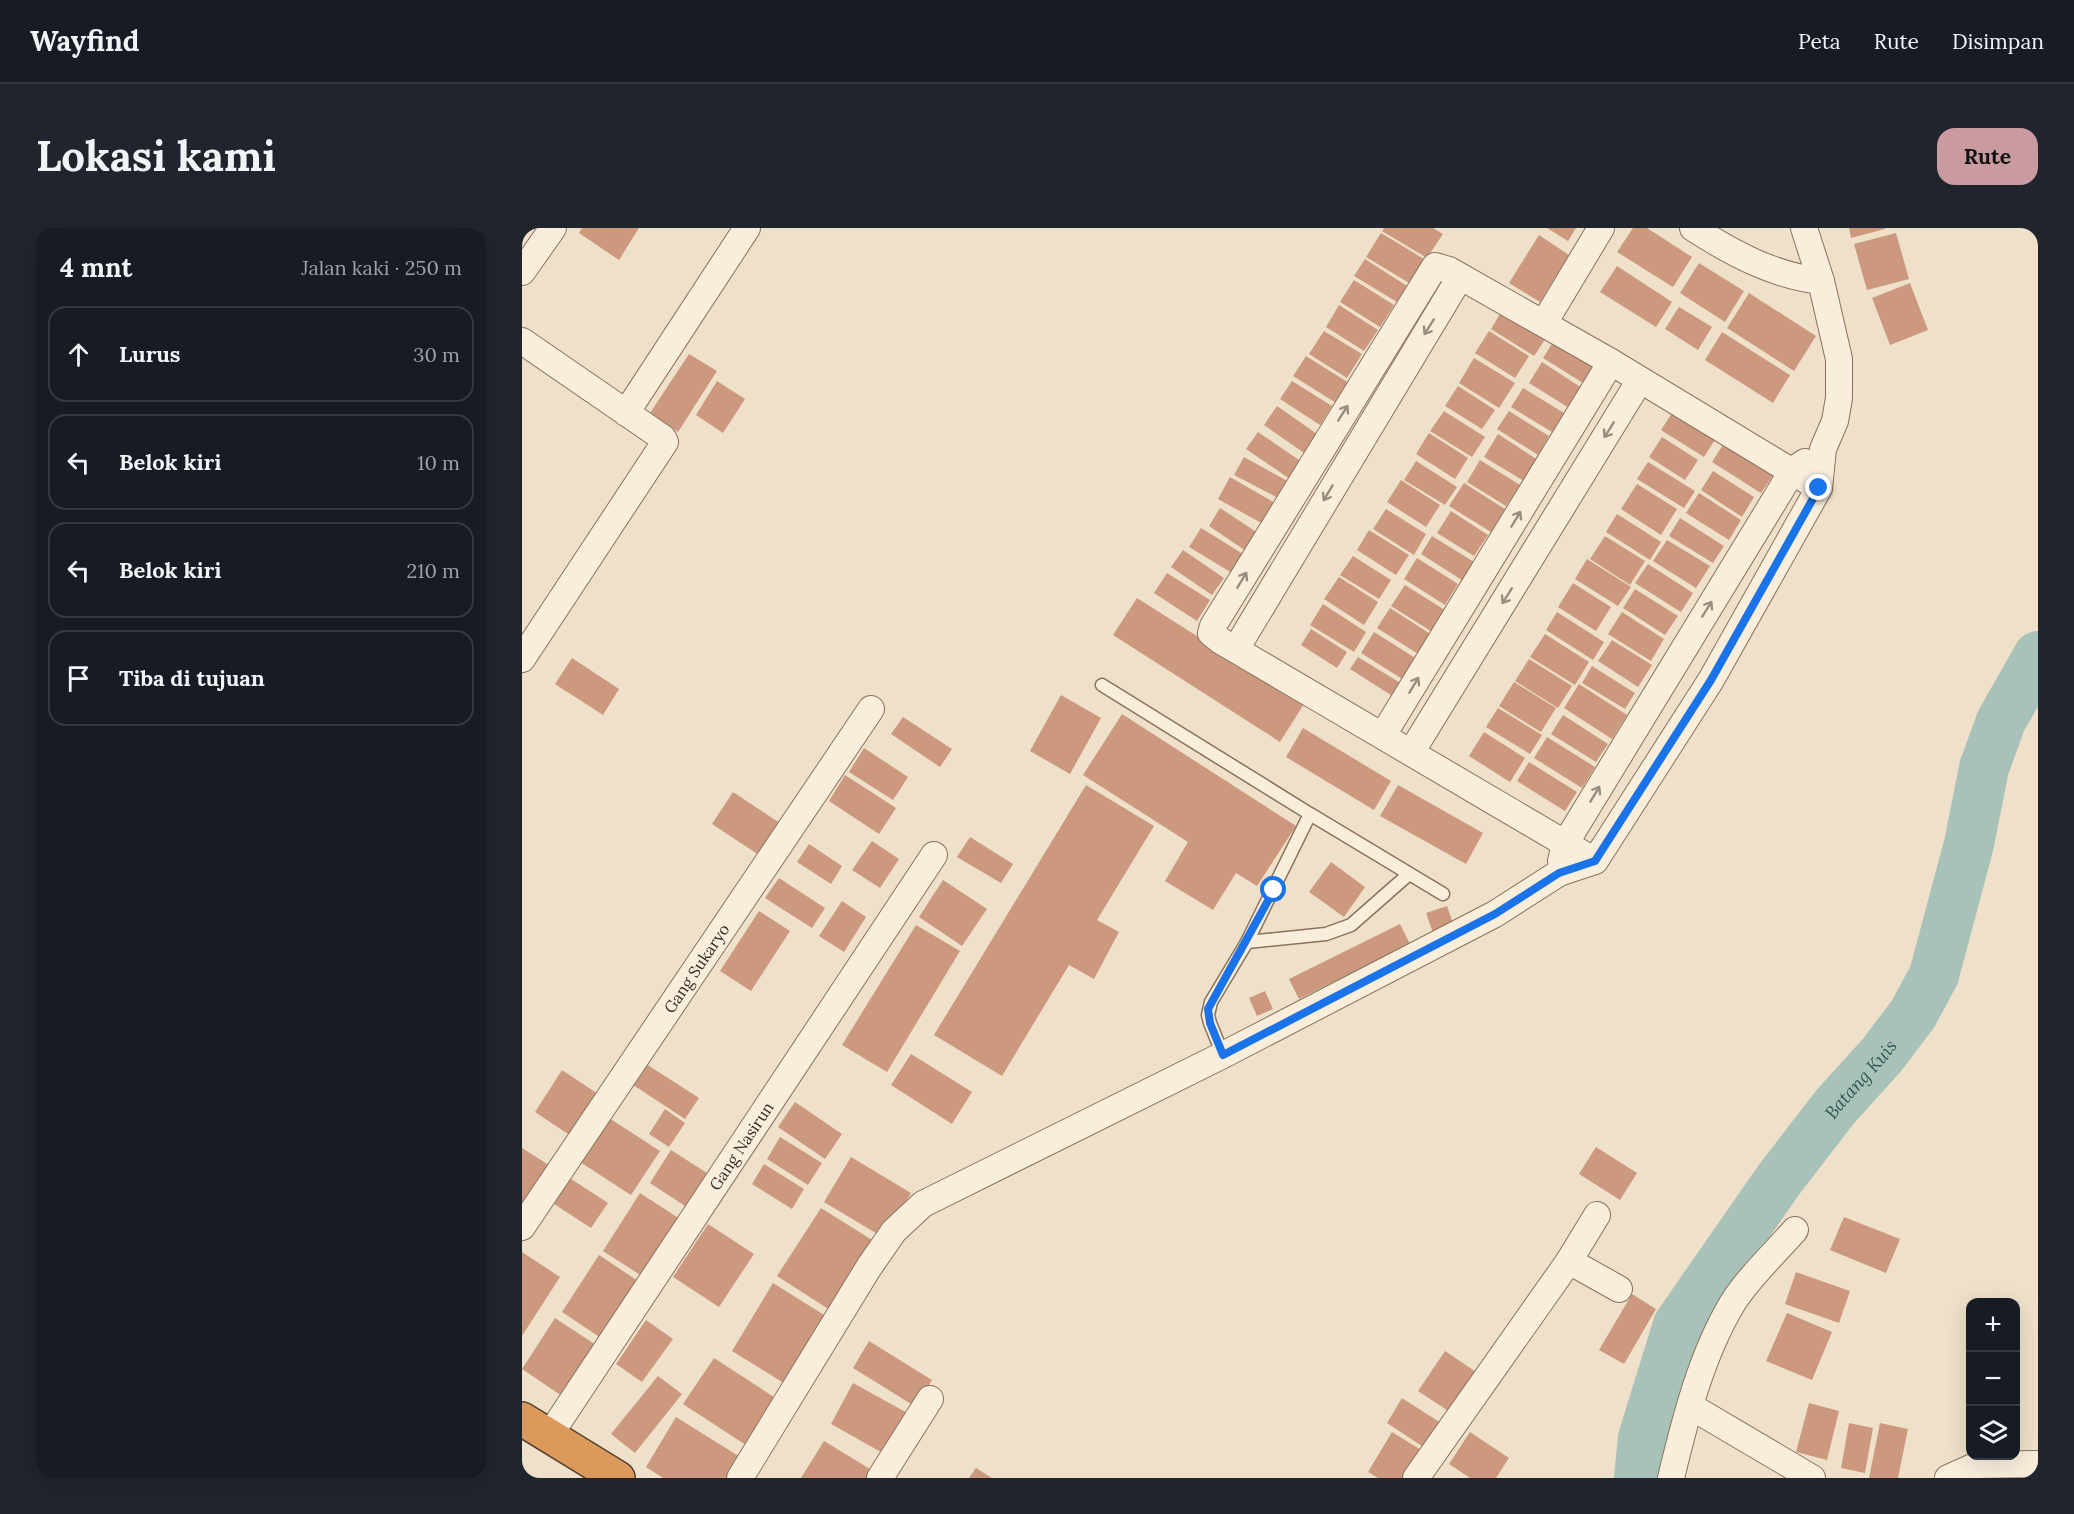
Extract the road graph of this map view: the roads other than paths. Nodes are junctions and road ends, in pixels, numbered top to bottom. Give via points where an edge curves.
1 (553, 228) edge
2 (747, 228) edge
3 (1601, 228) edge
4 (1693, 228) edge
5 (1804, 228) edge
6 (522, 272) edge
7 (1460, 277) junction
8 (1821, 281) junction
9 (1544, 323) junction
10 (522, 341) edge
11 (1611, 362) junction
12 (1640, 380) junction
13 (626, 413) junction
14 (1323, 446) junction
15 (1823, 449) junction
16 (1348, 459) junction
17 (1793, 470) junction
18 (1819, 488) junction
19 (1501, 543) junction
20 (1529, 560) junction
21 (1684, 648) junction
22 (1236, 649) junction
23 (522, 659) edge
24 (1717, 669) junction
25 (1102, 685) dead end
26 (871, 709) dead end
27 (1383, 735) junction
28 (1412, 751) junction
29 (1310, 814) junction
30 (1565, 844) junction
31 (934, 855) dead end
32 (1595, 861) junction
33 (1559, 873) junction
34 (1409, 874) junction
35 (1443, 894) dead end
36 (1247, 942) junction
37 (1223, 1055) junction
38 (1597, 1215) dead end
39 (522, 1227) edge
40 (1794, 1230) dead end
41 (1569, 1261) junction
42 (1619, 1289) dead end
43 (930, 1399) dead end
44 (1690, 1406) junction
45 (535, 1427) edge
46 (2038, 1464) edge
47 (1978, 1471) edge
48 (618, 1478) edge
49 (740, 1478) edge
50 (880, 1478) edge
51 (1416, 1478) edge
52 (1671, 1478) edge
53 (1812, 1478) edge
54 (1948, 1478) edge

1 - 6 street
2 - 13 street
3 - 9 street
4 - 8 street via 1760,265
5 - 8 street
7 - 9 street
14 -> 7 street via 1431,271 1442,267
7 -> 16 street
8 - 15 street via 1839,359 1835,421
9 - 11 street
10 - 13 street
11 - 12 street
19 -> 11 street
12 - 17 street
12 -> 20 street
13 - 23 street via 665,442
14 - 16 street
22 -> 14 street via 1211,630
15 - 17 street
15 - 18 street
16 -> 22 street
17 - 18 street
21 -> 17 street
18 - 24 street
19 - 20 street
27 -> 19 street
20 -> 28 street
21 - 24 street
30 -> 21 street
22 - 27 street
24 - 32 street
25 - 29 lane
26 - 39 street, Gang Sukaryo
27 - 28 street
28 - 30 street
29 - 34 lane
29 - 36 lane
30 - 32 street
30 - 33 street
31 - 45 street, Gang Nasirun
32 - 33 street
33 - 37 street via 1495,914
34 - 35 lane
34 - 36 lane via 1351,925 1326,934
36 - 37 lane via 1208,1009
37 - 49 street via 943,1193 909,1215 869,1267
38 - 41 street
40 - 44 street via 1733,1302 1718,1330
41 - 42 street
41 - 51 street
43 - 50 street
44 - 52 street
44 - 53 street
45 - 48 highway
46 - 47 street
47 - 54 street

